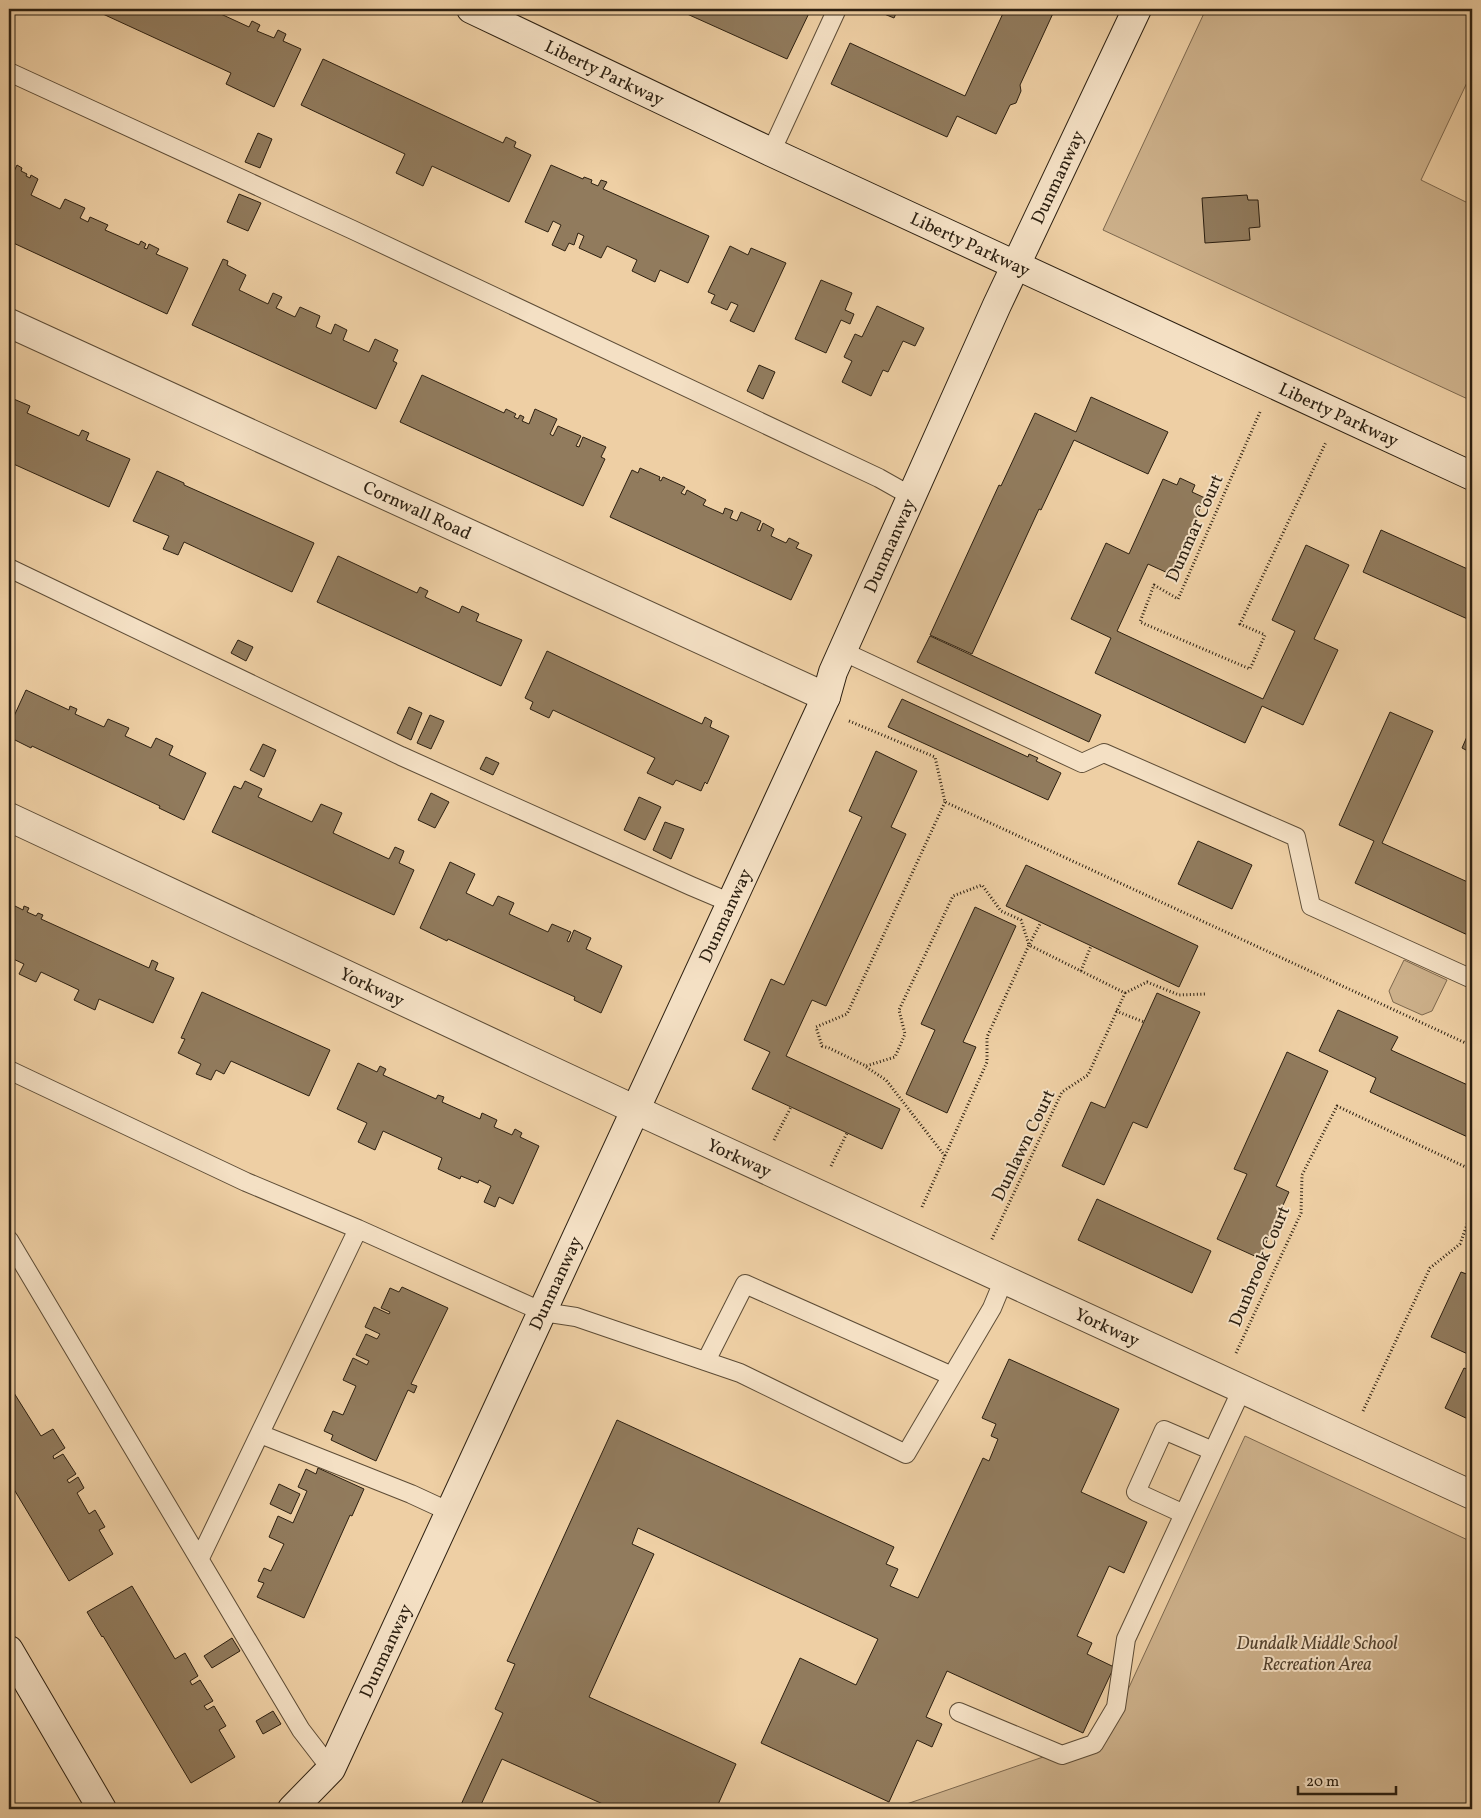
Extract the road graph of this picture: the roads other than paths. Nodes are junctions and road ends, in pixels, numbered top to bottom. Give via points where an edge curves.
1 (471, 9) edge
2 (838, 9) edge
3 (1137, 9) edge
4 (9, 72) edge
5 (771, 152) junction
6 (1017, 266) junction
7 (9, 323) edge
8 (1472, 476) edge
9 (911, 496) junction
10 (9, 568) edge
11 (842, 651) junction
12 (826, 697) junction
13 (9, 817) edge
14 (731, 903) junction
15 (1472, 979) edge
16 (9, 1070) edge
17 (636, 1110) junction
18 (358, 1229) junction
19 (9, 1240) edge
20 (1004, 1279) junction
21 (543, 1312) junction
22 (706, 1361) junction
23 (952, 1376) junction
24 (1233, 1385) junction
25 (260, 1434) junction
26 (1213, 1451) junction
27 (1472, 1495) edge
28 (450, 1512) junction
29 (1184, 1514) junction
30 (200, 1558) junction
31 (9, 1650) edge
32 (17, 1682) edge
33 (959, 1712) dead end
34 (331, 1769) junction
35 (102, 1809) edge
36 (292, 1809) edge
37 (320, 1809) edge

1 - 5 street, Liberty Parkway
2 - 5 lane
3 - 6 street, Dunmanway
4 - 9 lane via 487,293
5 - 6 street, Liberty Parkway
6 - 8 street, Liberty Parkway
6 - 9 street, Dunmanway
7 - 12 street, Cornwall Road
9 - 11 street, Dunmanway
10 - 14 lane via 400,756
11 - 12 street, Dunmanway
11 - 15 lane via 1082,762 1104,753 1296,837 1311,906
12 - 14 street, Dunmanway
13 - 17 street, Yorkway
14 - 17 street, Dunmanway
16 - 18 lane via 246,1182
17 - 20 street, Yorkway
17 - 21 street, Dunmanway
18 - 21 lane
18 - 25 lane
19 - 30 lane
20 - 23 lane via 992,1308
20 - 24 street, Yorkway
21 - 22 lane via 576,1317
21 - 28 street, Dunmanway
22 - 23 lane via 740,1373 906,1454
22 - 23 lane via 745,1284
24 - 26 lane
24 - 27 street, Yorkway
25 - 28 lane
25 - 30 lane
26 - 29 lane
26 - 29 lane via 1164,1430 1136,1492
28 - 34 street, Dunmanway
29 - 33 lane via 1126,1639 1116,1707 1094,1744 1062,1755
30 - 34 lane via 301,1730
31 - 32 street
32 - 35 street
34 - 36 street, Dunmanway
34 - 37 street via 329,1790

